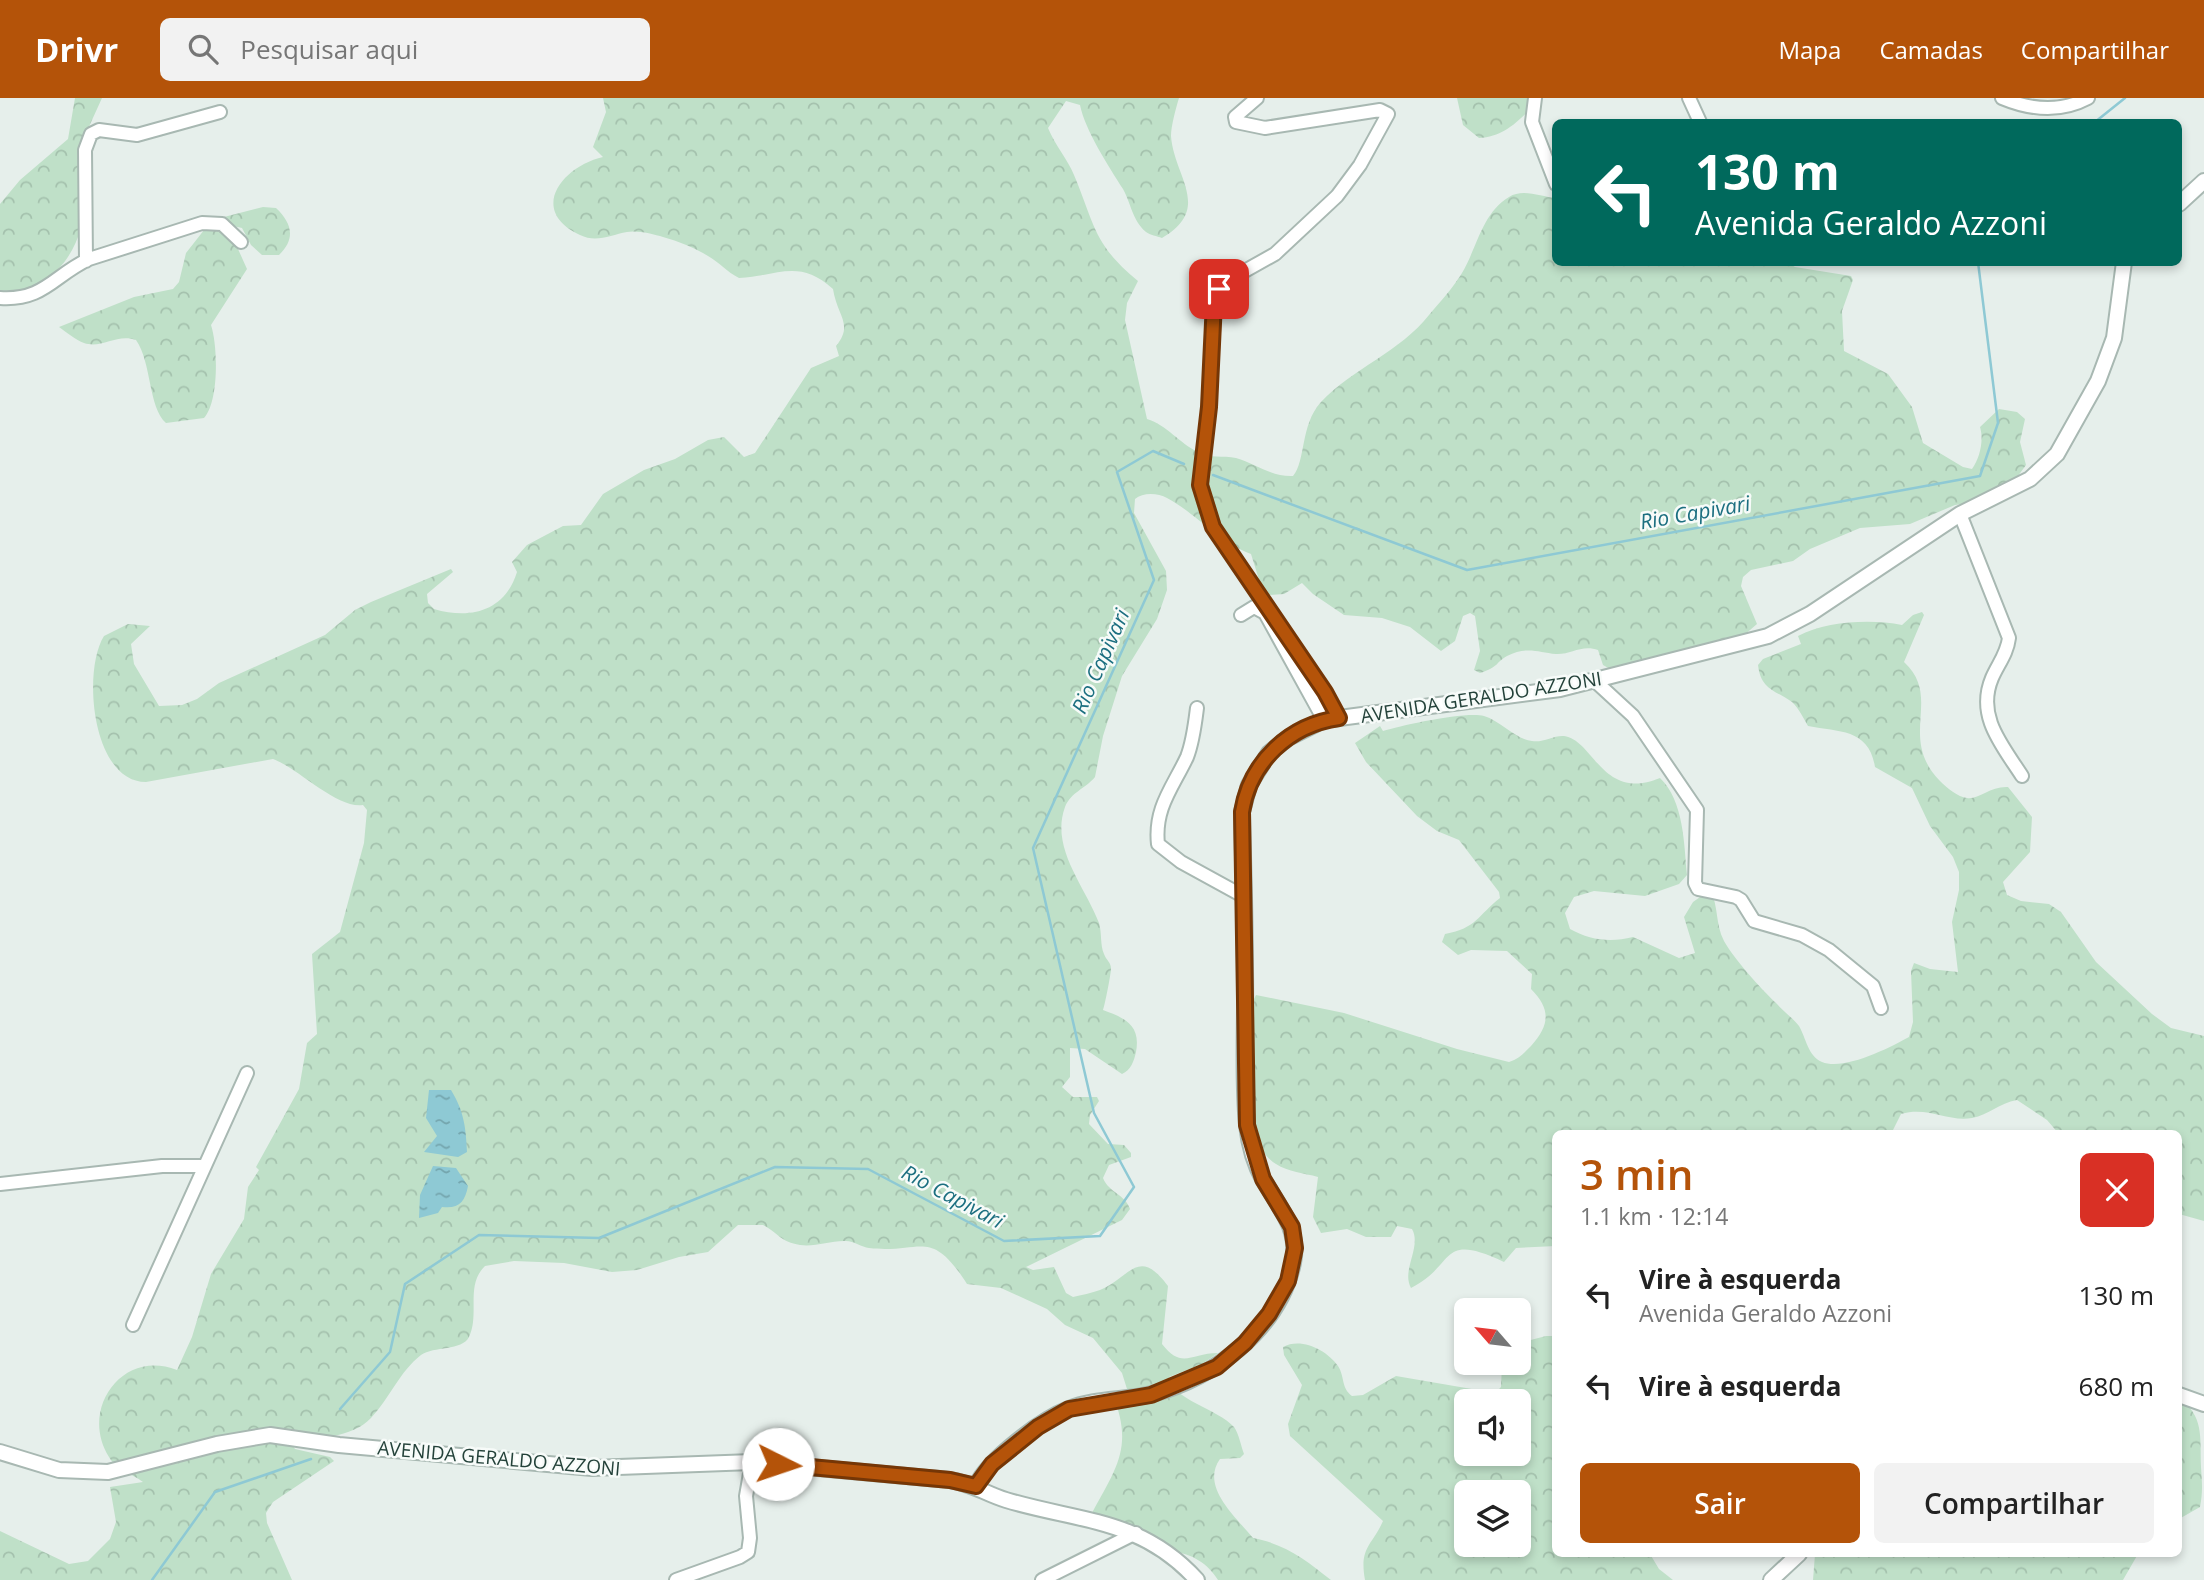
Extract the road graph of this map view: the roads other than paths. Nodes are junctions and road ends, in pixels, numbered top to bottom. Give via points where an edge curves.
1 (1257, 98) edge
2 (1535, 98) edge
3 (1689, 98) edge
4 (2002, 98) edge
5 (2088, 98) edge
6 (220, 112) dead end
7 (1699, 119) edge
8 (1552, 174) edge
9 (2204, 181) edge
10 (2182, 201) edge
11 (241, 242) dead end
12 (86, 261) junction
13 (2123, 266) edge
14 (0, 298) edge
15 (1960, 514) junction
16 (1241, 615) dead end
17 (1595, 681) junction
18 (1197, 708) dead end
19 (1339, 718) junction
20 (1324, 720) junction
21 (2022, 776) dead end
22 (1243, 896) junction
23 (1881, 1008) dead end
24 (247, 1073) dead end
25 (205, 1166) junction
26 (0, 1184) edge
27 (133, 1325) dead end
28 (2182, 1396) edge
29 (2204, 1404) edge
30 (0, 1451) edge
31 (752, 1462) junction
32 (976, 1486) junction
33 (1136, 1533) junction
34 (1796, 1557) edge
35 (676, 1580) edge
36 (1042, 1580) edge
37 (1197, 1580) edge
38 (1771, 1580) edge

1 - 19 street via 1235,117 1236,122 1265,128 1380,110 1388,114 1337,196 1275,254 1225,282 1214,302 1200,485 1203,502 1213,527
2 - 8 street via 1532,122
3 - 7 street
4 - 5 street via 2057,109
6 - 12 street via 137,135 99,130 92,134 85,150
9 - 10 street
11 - 12 street via 222,224 207,222
12 - 14 street via 36,295
13 - 15 street, AVENIDA GERALDO AZZONI via 2108,358 2057,454 2031,479
15 - 17 street, AVENIDA GERALDO AZZONI via 1778,631
15 - 21 street via 2009,638 1987,696 1986,712
16 - 20 street via 1254,607 1265,613
17 - 19 street, AVENIDA GERALDO AZZONI via 1502,698
17 - 23 street via 1633,716 1697,810 1698,889 1735,897 1754,921 1802,935 1829,950 1873,986
18 - 22 street via 1187,756 1162,803 1158,844
19 - 20 street, AVENIDA GERALDO AZZONI
20 - 22 street, AVENIDA GERALDO AZZONI via 1269,753 1249,785 1242,812
22 - 32 street, AVENIDA GERALDO AZZONI via 1247,1125 1263,1179 1292,1227 1295,1248 1288,1281 1252,1335 1217,1367 1151,1395 1069,1409 992,1464
24 - 25 street
25 - 26 street via 162,1166
25 - 27 street
28 - 29 street
30 - 31 street, AVENIDA GERALDO AZZONI via 59,1470 108,1472 270,1435 592,1468
31 - 32 street, AVENIDA GERALDO AZZONI
31 - 35 street via 746,1496 748,1552
32 - 33 street via 1006,1500
33 - 36 street
33 - 37 street
34 - 38 street

